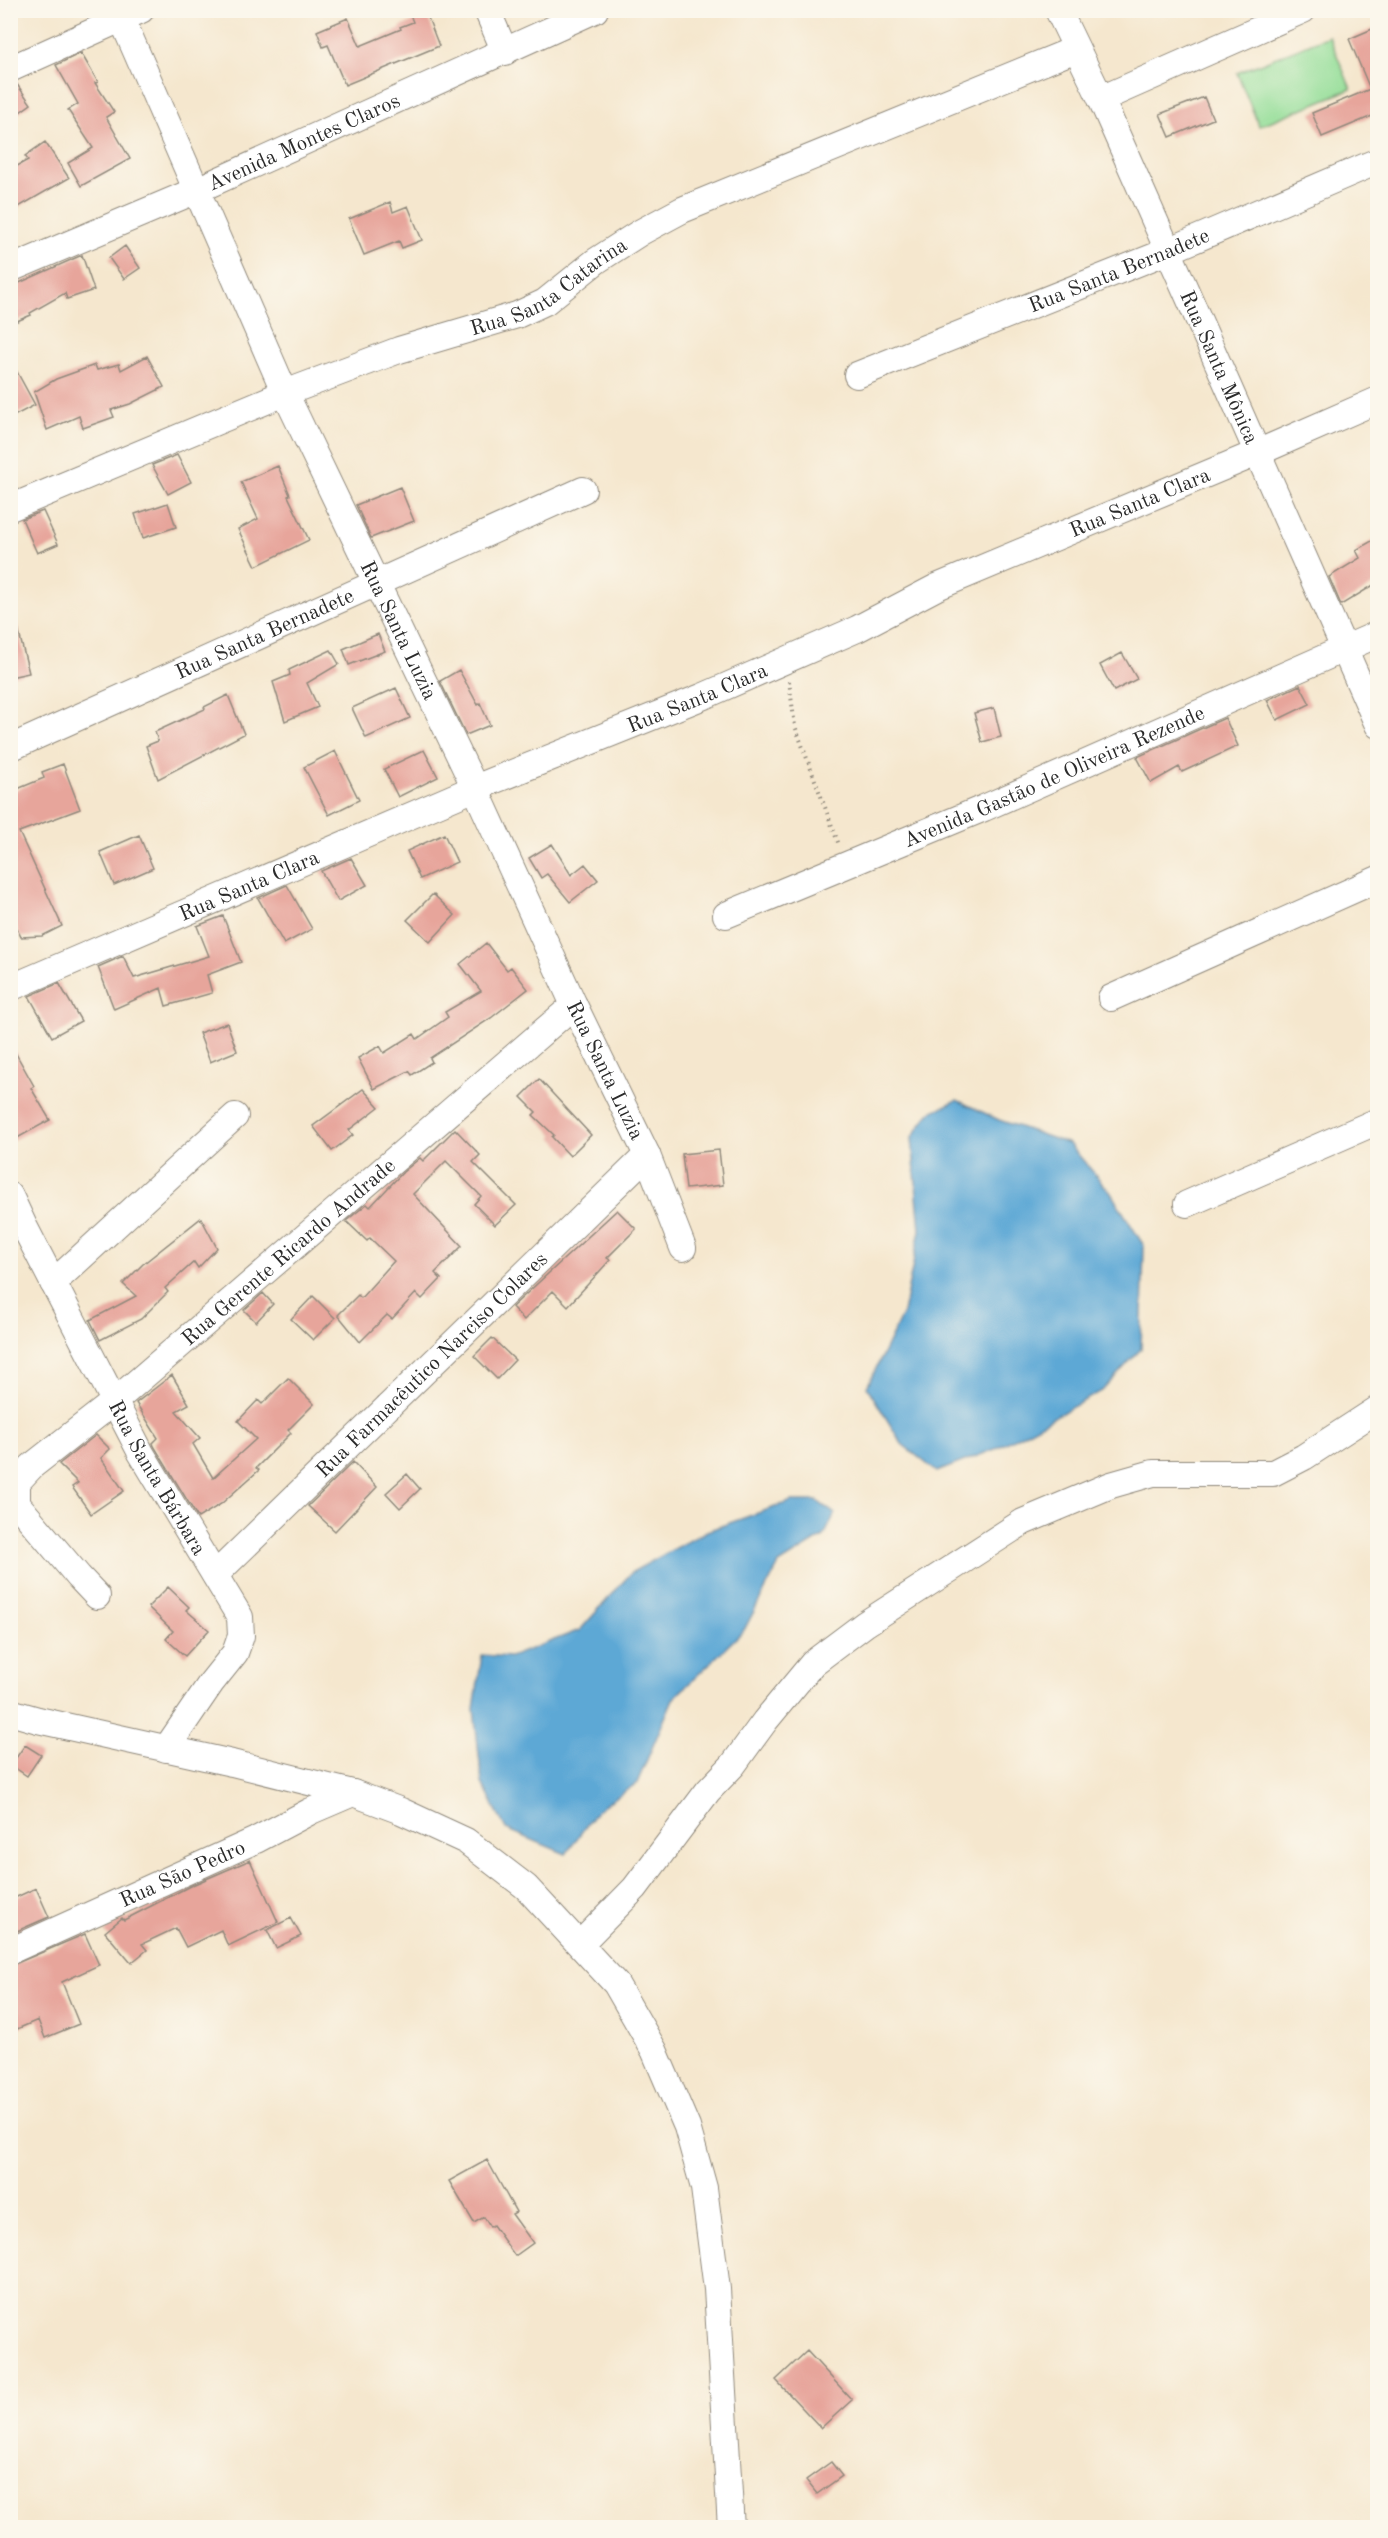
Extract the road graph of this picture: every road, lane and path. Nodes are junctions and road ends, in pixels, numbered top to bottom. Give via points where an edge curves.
1 (487, 10) edge
2 (595, 10) edge
3 (1058, 10) edge
4 (1303, 10) edge
5 (127, 14) edge
6 (1076, 48) junction
7 (505, 52) junction
8 (10, 69) edge
9 (1101, 99) junction
10 (1377, 161) edge
11 (197, 190) junction
12 (1168, 251) junction
13 (10, 269) edge
14 (857, 375) dead end
15 (285, 393) junction
16 (1377, 400) edge
17 (1257, 453) junction
18 (583, 490) dead end
19 (10, 508) edge
20 (376, 585) junction
21 (1377, 634) edge
22 (1345, 649) junction
23 (785, 660) junction
24 (1377, 725) edge
25 (10, 748) edge
26 (475, 788) junction
27 (847, 865) junction
28 (1377, 879) edge
29 (726, 915) dead end
30 (10, 988) edge
31 (1111, 998) dead end
32 (574, 1005) junction
33 (235, 1116) dead end
34 (1377, 1121) edge
35 (647, 1155) junction
36 (10, 1196) edge
37 (1187, 1204) dead end
38 (17, 1229) edge
39 (683, 1248) dead end
40 (53, 1283) junction
41 (115, 1401) junction
42 (1377, 1409) edge
43 (215, 1575) junction
44 (97, 1596) dead end
45 (10, 1712) edge
46 (166, 1749) junction
47 (353, 1793) junction
48 (580, 1944) junction
49 (10, 1951) edge
50 (731, 2528) edge

1 - 7 street
2 - 7 street, Avenida Montes Claros
3 - 6 street, Rua Santa Mônica
4 - 9 street
5 - 8 street
5 - 11 street, Rua Santa Luzia
6 - 9 street, Rua Santa Mônica
6 - 15 street, Rua Santa Catarina via 682,210 596,261 545,302 517,315 399,350
7 - 11 street, Avenida Montes Claros
9 - 12 street, Rua Santa Mônica
10 - 12 street, Rua Santa Bernadete
11 - 13 street, Avenida Montes Claros
11 - 15 street, Rua Santa Luzia
12 - 14 street, Rua Santa Bernadete
12 - 17 street, Rua Santa Mônica
15 - 19 street, Rua Santa Catarina
15 - 20 street, Rua Santa Luzia
16 - 17 street, Rua Santa Clara
17 - 22 street, Rua Santa Mônica
17 - 23 street, Rua Santa Clara via 937,587 857,629
18 - 20 street, Rua Santa Bernadete
20 - 25 street, Rua Santa Bernadete
20 - 26 street, Rua Santa Luzia
21 - 22 street, Avenida Gastão de Oliveira Rezende
22 - 24 street, Rua Santa Mônica
22 - 27 street, Avenida Gastão de Oliveira Rezende
23 - 26 street, Rua Santa Clara
23 - 27 path via 795,726
26 - 30 street, Rua Santa Clara
26 - 32 street, Rua Santa Luzia
27 - 29 street, Avenida Gastão de Oliveira Rezende
28 - 31 street
32 - 35 street, Rua Santa Luzia
32 - 41 street, Rua Gerente Ricardo Andrade
33 - 40 street
34 - 37 street
35 - 39 street, Rua Santa Luzia
35 - 43 street, Rua Farmacêutico Narciso Colares
36 - 38 street, Rua Santa Bárbara
38 - 40 street, Rua Santa Bárbara
40 - 41 street, Rua Santa Bárbara
41 - 43 street, Rua Santa Bárbara via 141,1453
41 - 44 street, Rua Gerente Ricardo Andrade via 17,1482 17,1504
42 - 48 street via 1273,1473 1153,1473 1110,1485 1023,1522 874,1618 813,1663 635,1888
43 - 46 street, Rua Santa Bárbara via 240,1617 241,1636 235,1653
45 - 46 street
46 - 47 street
47 - 48 street via 466,1841 526,1887
47 - 49 street, Rua São Pedro
48 - 50 street via 616,1984 654,2050 687,2127 704,2188 717,2289

